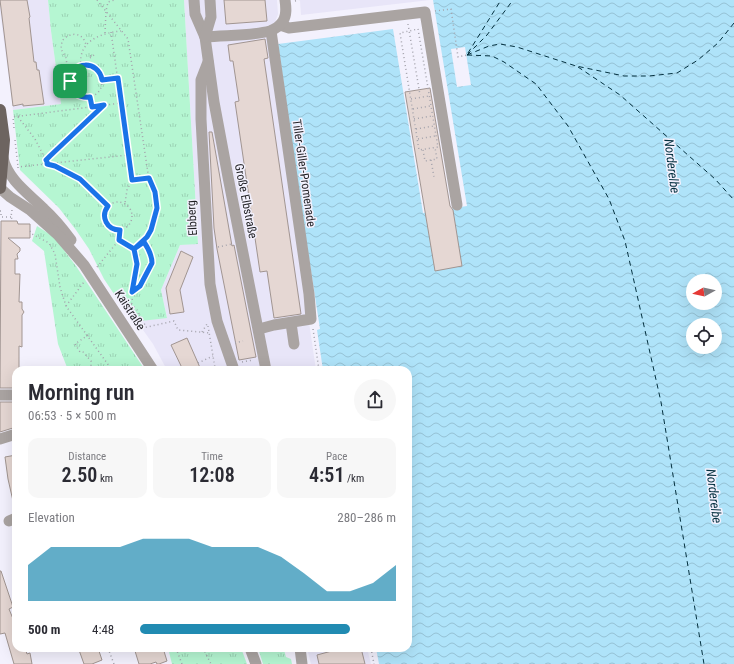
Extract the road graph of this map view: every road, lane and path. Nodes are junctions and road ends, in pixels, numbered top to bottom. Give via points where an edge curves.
1 (97, 0) edge
2 (114, 0) edge
3 (194, 0) edge
4 (210, 0) edge
5 (285, 0) edge
6 (106, 11) junction
7 (435, 11) dead end
8 (275, 28) junction
9 (409, 28) dead end
10 (121, 31) junction
11 (409, 31) junction
12 (111, 32) junction
13 (105, 34) junction
14 (205, 37) junction
15 (86, 45) junction
16 (467, 56) dead end
17 (208, 62) junction
18 (81, 65) junction
19 (118, 78) junction
20 (102, 80) junction
21 (70, 81) junction
22 (420, 95) dead end
23 (429, 96) dead end
24 (90, 97) junction
25 (411, 99) junction
26 (121, 103) junction
27 (104, 105) junction
28 (431, 106) dead end
29 (92, 107) junction
30 (412, 109) junction
31 (0, 110) edge
32 (433, 116) dead end
33 (18, 117) junction
34 (414, 119) junction
35 (434, 126) dead end
36 (416, 129) junction
37 (14, 132) dead end
38 (436, 136) dead end
39 (15, 139) dead end
40 (418, 139) junction
41 (423, 150) junction
42 (128, 155) junction
43 (3, 158) junction
44 (46, 160) junction
45 (431, 160) junction
46 (43, 164) junction
47 (48, 164) junction
48 (18, 167) junction
49 (15, 176) junction
50 (149, 178) junction
51 (434, 178) dead end
52 (1, 180) edge
53 (132, 180) junction
54 (125, 203) junction
55 (7, 205) dead end
56 (457, 205) dead end
57 (108, 206) junction
58 (2, 208) dead end
59 (1, 211) edge
60 (11, 218) junction
61 (13, 221) dead end
62 (120, 230) junction
63 (30, 231) dead end
64 (119, 240) junction
65 (144, 242) junction
66 (241, 242) junction
67 (210, 248) junction
68 (134, 249) junction
69 (110, 251) dead end
70 (84, 265) junction
71 (132, 292) junction
72 (69, 300) dead end
73 (130, 304) junction
74 (66, 306) junction
75 (130, 322) dead end
76 (291, 323) junction
77 (207, 324) dead end
78 (146, 327) junction
79 (259, 329) junction
80 (313, 332) dead end
81 (209, 333) junction
82 (212, 333) dead end
83 (130, 334) junction
84 (88, 335) junction
85 (294, 344) dead end
86 (213, 356) junction
87 (254, 357) dead end
88 (198, 363) dead end
89 (91, 366) edge
90 (109, 366) edge
91 (150, 366) edge
92 (214, 366) edge
93 (237, 366) edge
94 (239, 366) edge
95 (265, 366) edge
96 (318, 366) edge
97 (0, 395) edge
98 (12, 395) edge
99 (12, 435) edge
100 (0, 438) edge
101 (110, 652) edge
102 (178, 652) edge
103 (206, 652) edge
104 (252, 652) edge
105 (300, 652) edge
106 (372, 652) edge
107 (114, 664) edge
108 (182, 664) edge
109 (211, 664) edge
110 (256, 664) edge
111 (302, 664) edge
112 (374, 664) edge

1 - 6 path
2 - 6 path via 108,2
3 - 14 street, Große Elbstraße via 195,14
4 - 14 street, Große Elbstraße via 211,17
5 - 8 street via 285,14
6 - 10 path
6 - 13 path
7 - 16 path via 451,9 458,57
8 - 14 street
8 - 56 street via 425,12
8 - 76 street, Tiller-Giller-Promenade via 288,154 311,319
9 - 11 path
10 - 12 path
10 - 50 path via 128,39
11 - 22 path
11 - 25 path via 400,32
12 - 13 path
12 - 19 path
13 - 15 path
14 - 17 street, Große Elbstraße
15 - 18 path via 81,54
15 - 21 path via 83,38 77,34 67,36 62,41 61,49 66,58
17 - 66 street, Große Elbstraße
17 - 67 street, Elbberg via 201,80 201,119
18 - 20 path via 96,68
18 - 21 path via 73,71
19 - 20 path
19 - 26 path
20 - 24 path via 100,90
21 - 24 path via 71,88 76,94
23 - 25 path
24 - 29 path
25 - 30 path
26 - 27 path
26 - 42 path
27 - 29 path
27 - 44 path
28 - 30 path
29 - 33 path
30 - 34 path
31 - 43 main road via 4,140
32 - 34 path
33 - 37 path via 13,117
33 - 44 path via 35,139
34 - 36 path
35 - 36 path
36 - 40 path
38 - 40 path
39 - 48 path
40 - 41 path via 419,150
41 - 45 path via 425,161
41 - 45 path via 436,147 437,159
42 - 47 path
42 - 53 path
43 - 49 street, Kaistraße via 5,167
43 - 52 main road
44 - 46 path
44 - 47 path
45 - 51 path
46 - 47 path
46 - 48 path
47 - 57 path via 80,179
48 - 49 path
49 - 52 street, Kaistraße
49 - 70 street, Kaistraße via 61,227
50 - 53 path
50 - 65 path via 155,192 157,208 151,230
52 - 70 street, Kaistraße via 10,197 30,210 58,235
53 - 54 path
54 - 57 path via 116,202
54 - 62 path via 131,210 132,218 128,226
55 - 60 path via 12,211
57 - 62 path via 106,222 112,228
58 - 59 path
59 - 60 path via 1,217
60 - 61 path
62 - 64 path
63 - 74 path via 49,243 55,254
64 - 68 path
64 - 69 path
65 - 68 path
65 - 71 path via 152,263 140,286
66 - 67 path
66 - 79 street, Große Elbstraße
67 - 93 street, Elbberg via 213,305 217,321
68 - 71 path via 137,264
70 - 83 street, Kaistraße
71 - 73 path
72 - 74 path
73 - 75 path
73 - 78 path
74 - 84 path
76 - 79 street
76 - 85 street
77 - 81 path
78 - 81 path via 174,321 178,330
78 - 83 path
79 - 95 street, Große Elbstraße
80 - 96 path
81 - 82 path
81 - 86 path
83 - 91 street, Kaistraße
84 - 89 path via 75,344 80,352 91,360
84 - 90 path
86 - 88 path
86 - 92 path
87 - 94 path via 242,362
97 - 98 street
99 - 100 street
101 - 107 path
102 - 108 path
103 - 109 path
104 - 110 street
105 - 111 street
106 - 112 path

